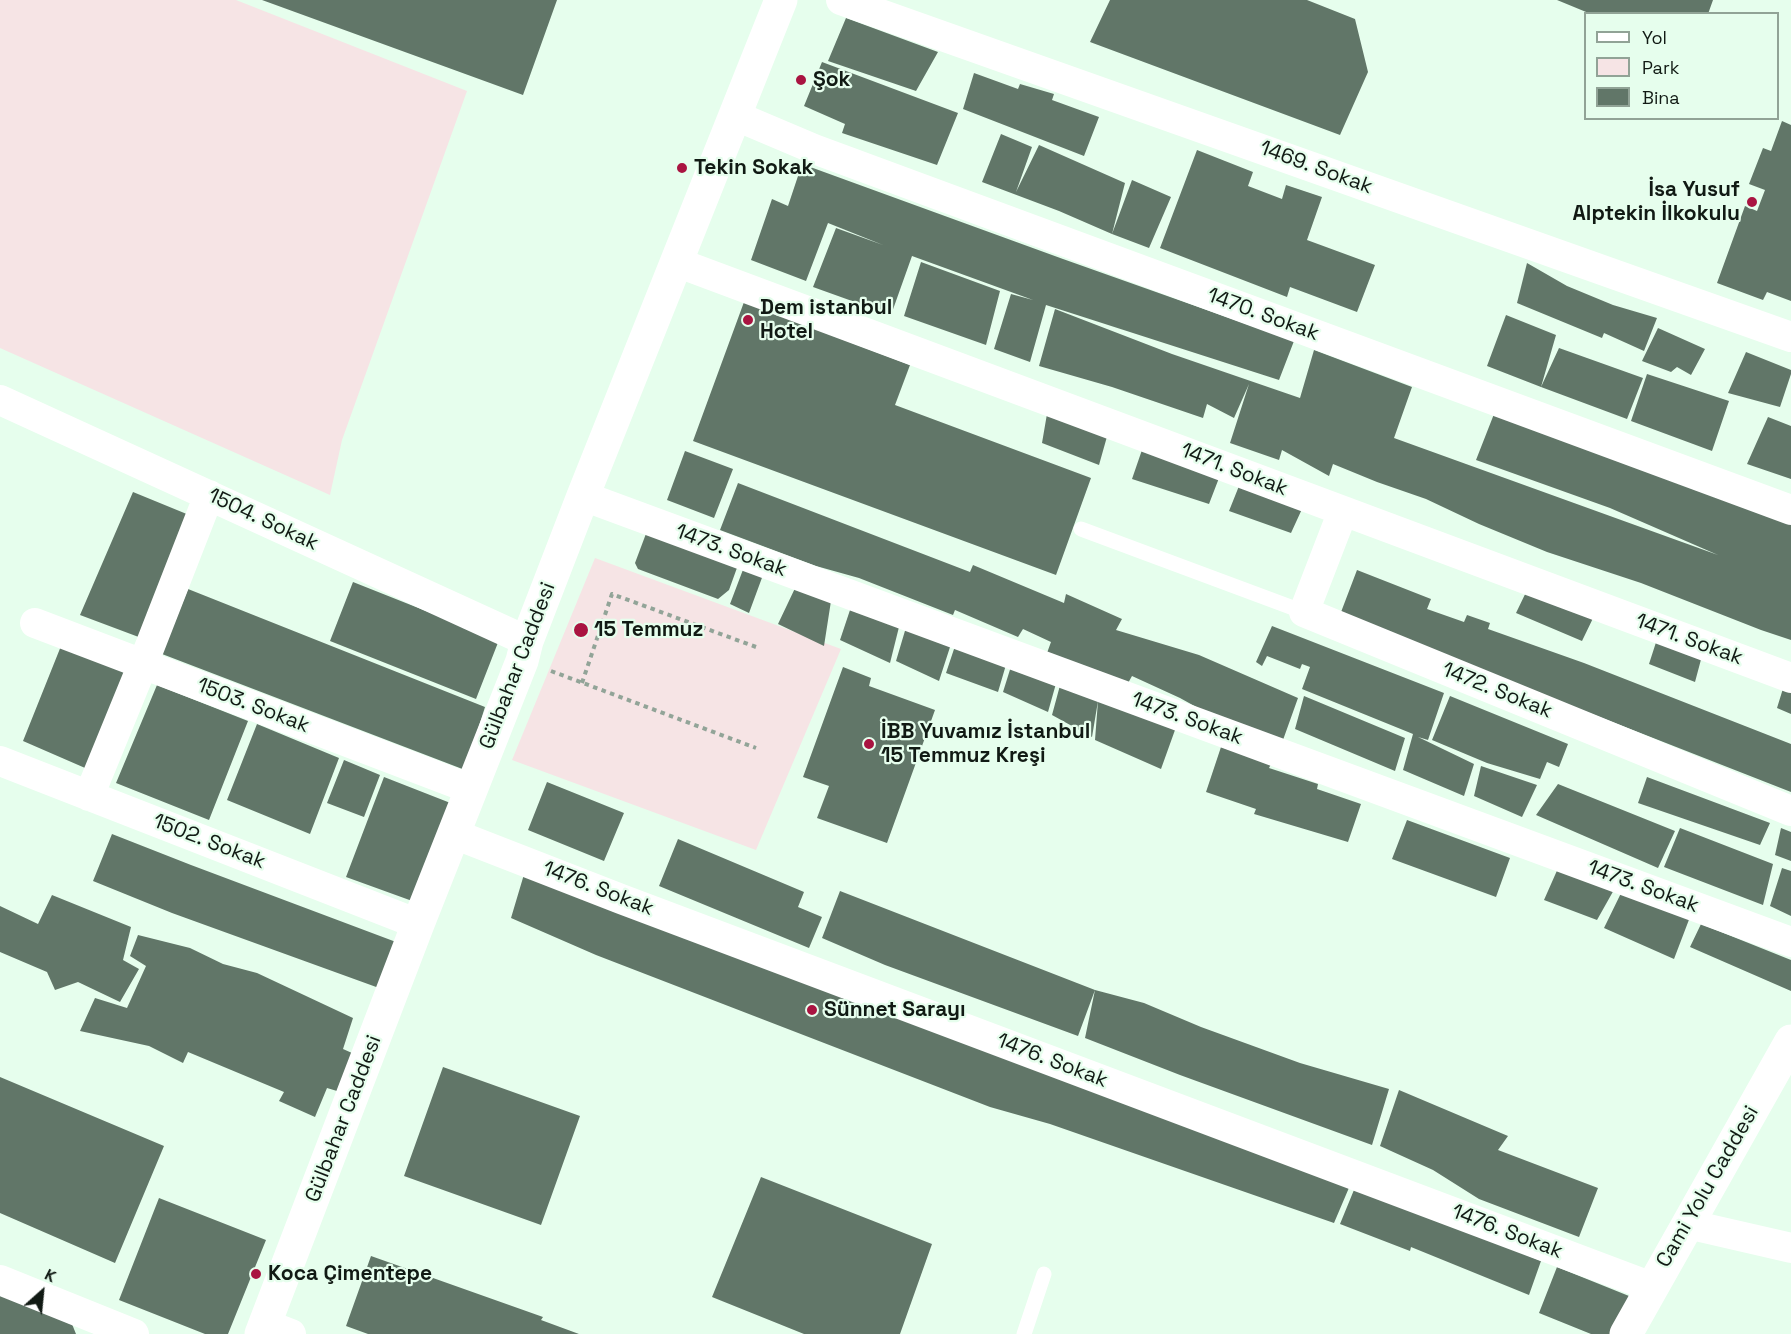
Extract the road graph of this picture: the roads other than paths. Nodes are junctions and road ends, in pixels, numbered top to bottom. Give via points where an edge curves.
1 (782, 0) edge
2 (841, 0) edge
3 (736, 116) junction
4 (676, 262) junction
5 (1791, 337) edge
6 (0, 400) edge
7 (209, 495) junction
8 (583, 496) junction
9 (1791, 510) edge
10 (1343, 511) junction
11 (1081, 529) dead end
12 (1304, 612) junction
13 (35, 623) dead end
14 (524, 651) junction
15 (143, 664) junction
16 (1791, 678) edge
17 (0, 761) edge
18 (471, 789) junction
19 (89, 796) junction
20 (1791, 811) edge
21 (454, 834) junction
22 (418, 924) junction
23 (1791, 942) edge
24 (1791, 1041) edge
25 (1687, 1224) junction
26 (1791, 1248) edge
27 (1044, 1274) dead end
28 (0, 1280) edge
29 (1652, 1287) junction
30 (272, 1331) edge
31 (134, 1334) edge
32 (1024, 1334) edge
33 (1626, 1334) edge

1 - 3 main road, Gülbahar Caddesi
2 - 5 street, 1469. Sokak
3 - 4 main road, Gülbahar Caddesi
3 - 9 street, 1470. Sokak via 814,150
4 - 8 main road, Gülbahar Caddesi
4 - 10 street, 1471. Sokak
6 - 7 street, 1504. Sokak
7 - 14 street, 1504. Sokak
7 - 15 street
8 - 14 main road, Gülbahar Caddesi
8 - 23 street, 1473. Sokak
10 - 12 street
10 - 16 street, 1471. Sokak
11 - 12 lane
12 - 20 street, 1472. Sokak
13 - 15 street, 1503. Sokak
14 - 18 main road, Gülbahar Caddesi
15 - 18 street, 1503. Sokak
15 - 19 street
17 - 19 street, 1502. Sokak
18 - 21 main road, Gülbahar Caddesi
19 - 22 street, 1502. Sokak
21 - 22 main road, Gülbahar Caddesi
21 - 29 street, 1476. Sokak
22 - 30 main road, Gülbahar Caddesi
24 - 25 main road, Cami Yolu Caddesi
25 - 26 street
25 - 29 main road, Cami Yolu Caddesi
27 - 32 lane
28 - 31 street
29 - 33 main road, Cami Yolu Caddesi

